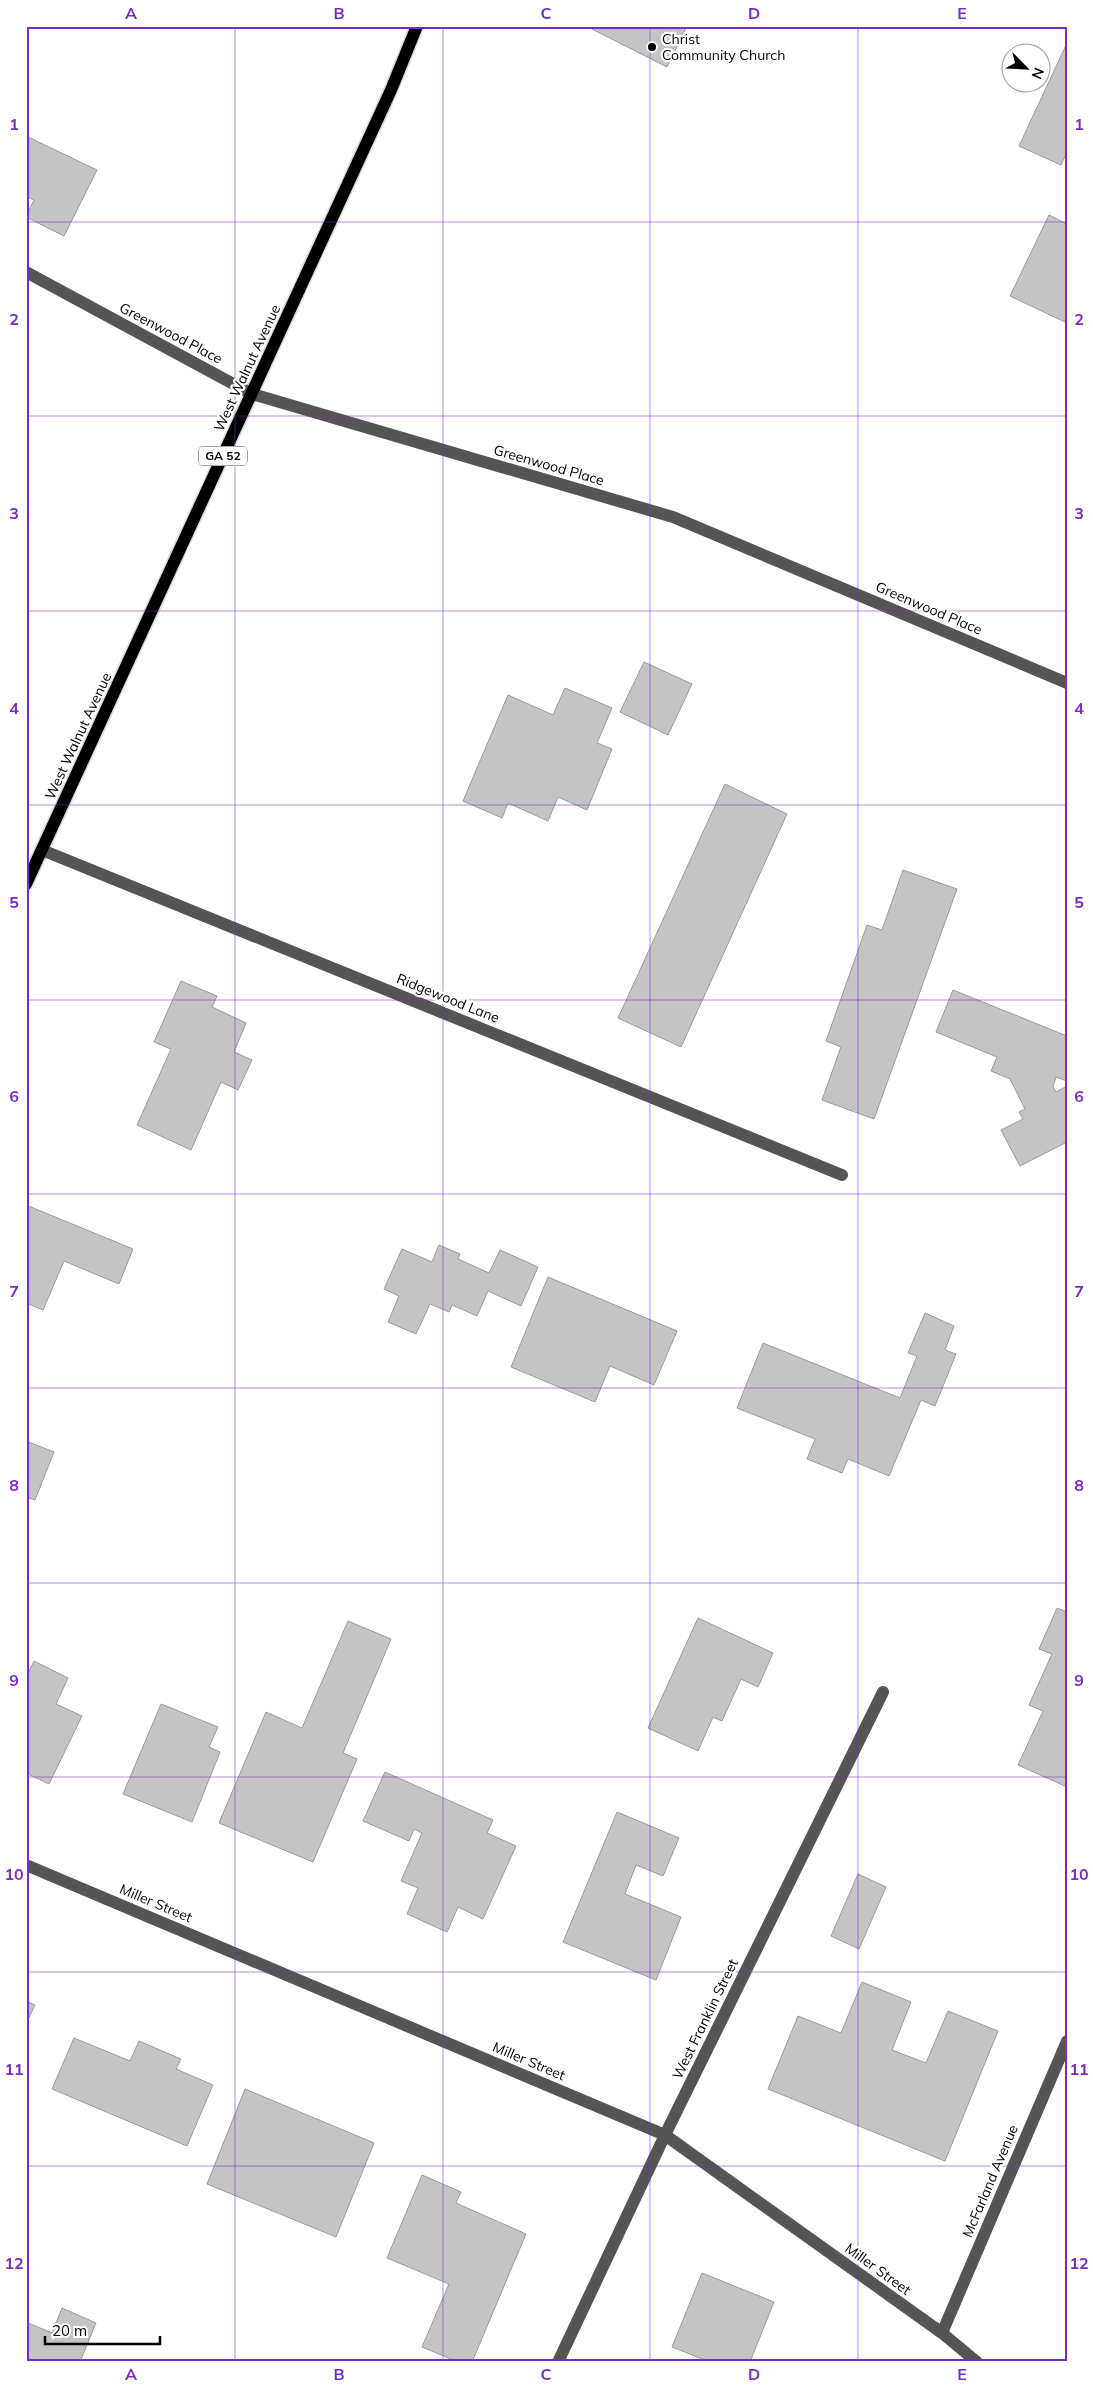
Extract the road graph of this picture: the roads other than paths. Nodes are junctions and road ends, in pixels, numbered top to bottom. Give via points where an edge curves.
1 (417, 26) edge
2 (26, 272) edge
3 (252, 394) junction
4 (1067, 683) edge
5 (42, 850) junction
6 (26, 884) edge
7 (842, 1175) dead end
8 (883, 1692) dead end
9 (26, 1865) edge
10 (1067, 2041) edge
11 (665, 2135) junction
12 (942, 2333) junction
13 (558, 2362) edge
14 (977, 2362) edge

1 - 3 main road, West Walnut Avenue / GA 52
2 - 3 street, Greenwood Place
3 - 4 street, Greenwood Place via 673,517
3 - 5 main road, West Walnut Avenue / GA 52
5 - 6 main road, West Walnut Avenue / GA 52
5 - 7 street, Ridgewood Lane
8 - 11 street, West Franklin Street
9 - 11 street, Miller Street
10 - 12 street, McFarland Avenue
11 - 12 street, Miller Street
11 - 13 street, West Franklin Street
12 - 14 street, Miller Street

